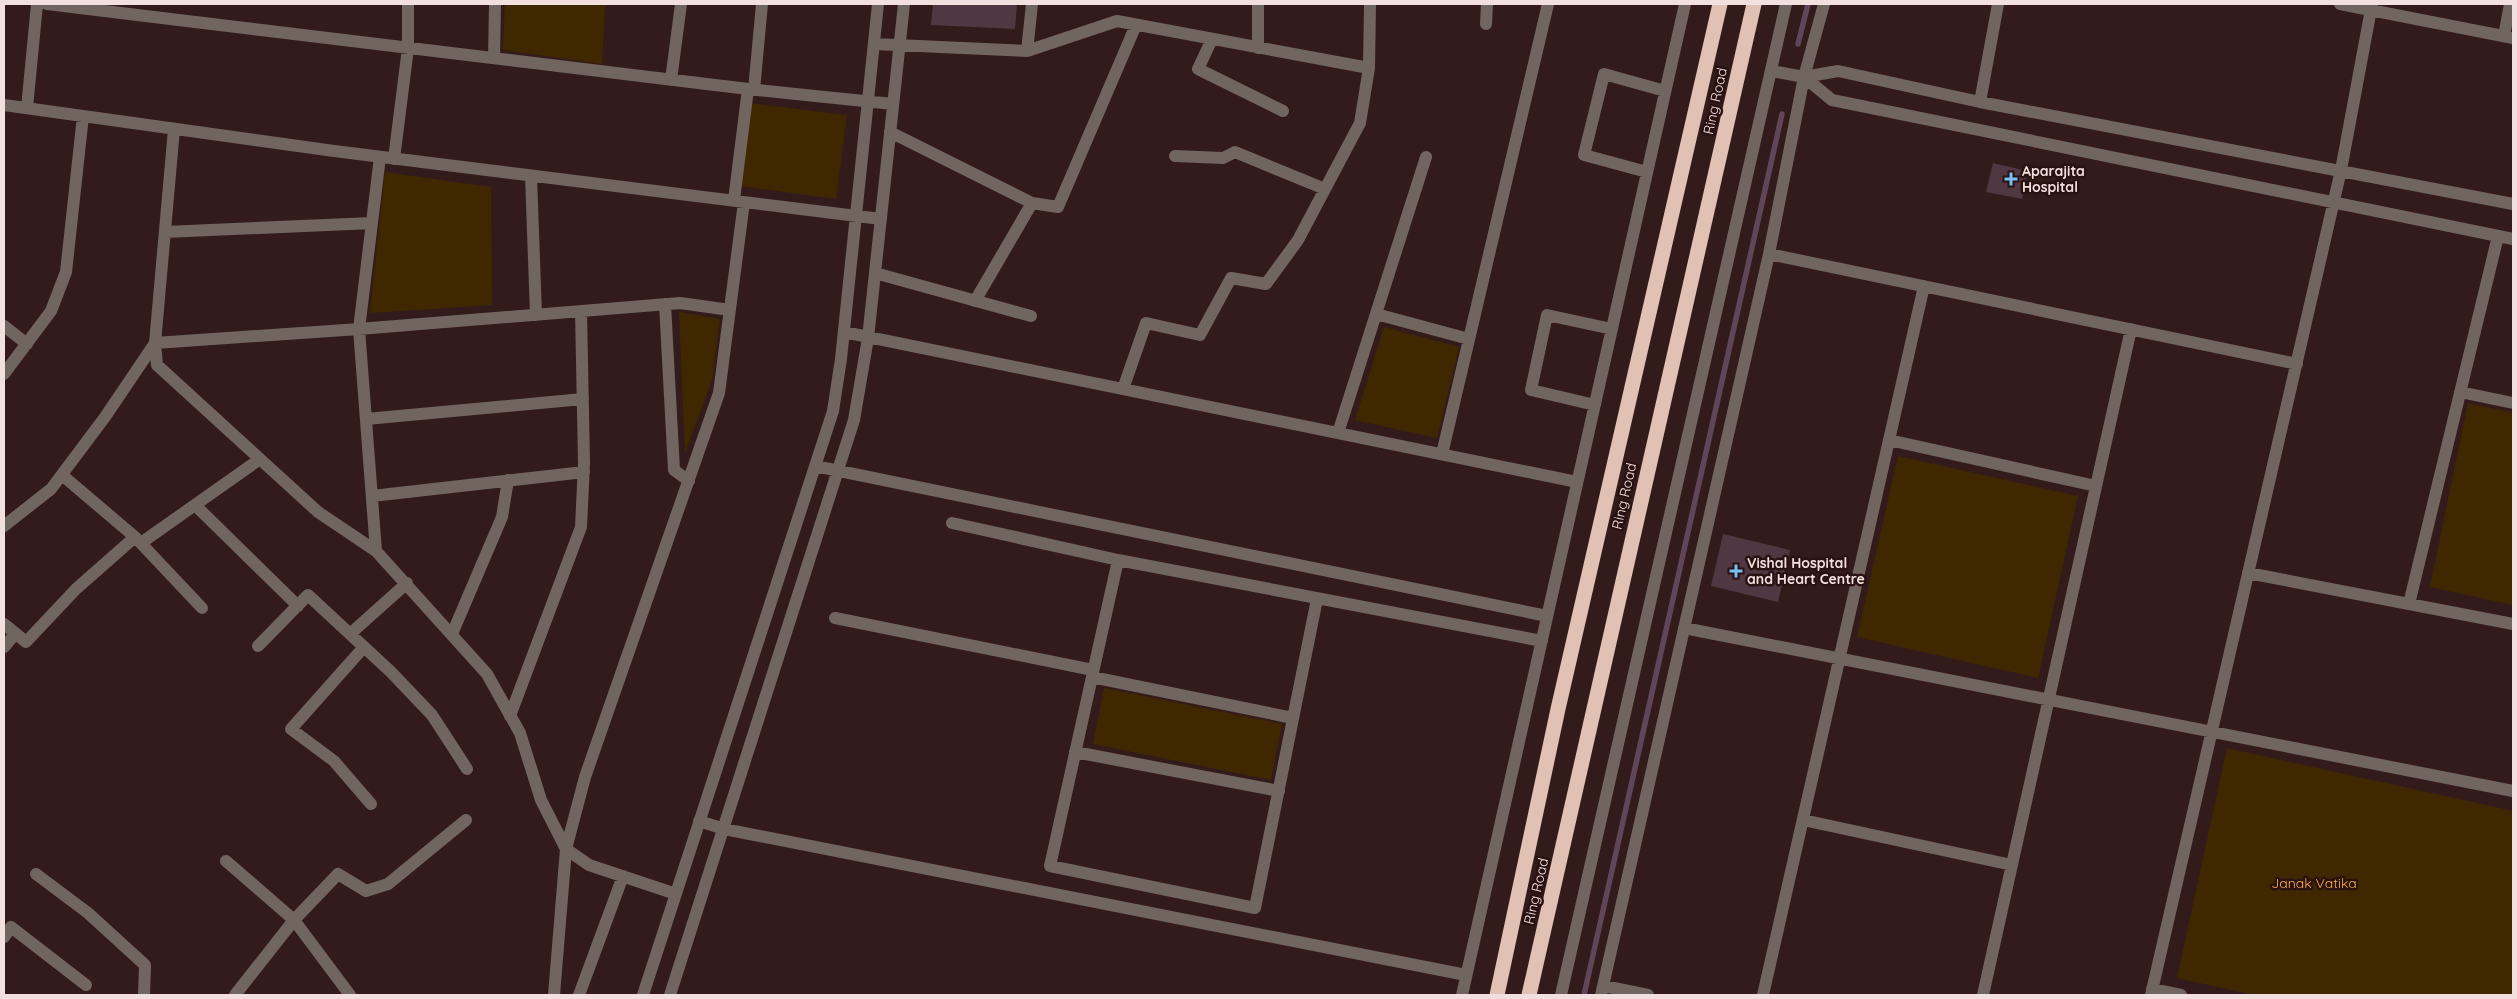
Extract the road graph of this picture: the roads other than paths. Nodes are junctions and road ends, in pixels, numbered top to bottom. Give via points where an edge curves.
1 (37, 4) edge
2 (47, 4) edge
3 (408, 4) edge
4 (495, 4) edge
5 (681, 4) edge
6 (762, 4) edge
7 (878, 4) edge
8 (904, 4) edge
9 (1032, 4) edge
10 (1258, 4) edge
11 (1370, 4) edge
12 (1487, 4) edge
13 (1548, 4) edge
14 (1685, 4) edge
15 (1720, 4) edge
16 (1754, 4) edge
17 (1786, 4) edge
18 (1824, 4) edge
19 (1998, 4) edge
20 (2340, 4) edge
21 (2510, 4) edge
22 (2372, 7) edge
23 (1486, 24) dead end
24 (1136, 25) junction
25 (2508, 37) edge
26 (1212, 39) junction
27 (874, 44) junction
28 (900, 45) junction
29 (408, 48) junction
30 (1258, 48) junction
31 (1027, 52) junction
32 (494, 58) junction
33 (1369, 68) junction
34 (1772, 71) junction
35 (1804, 78) junction
36 (671, 80) junction
37 (751, 90) junction
38 (1665, 91) junction
39 (868, 102) junction
40 (1980, 102) junction
41 (894, 104) junction
42 (4, 105) edge
43 (27, 108) junction
44 (1283, 112) dead end
45 (84, 116) junction
46 (174, 129) junction
47 (890, 132) junction
48 (1175, 156) dead end
49 (380, 157) junction
50 (1426, 157) dead end
51 (394, 159) junction
52 (2341, 170) junction
53 (1647, 172) junction
54 (531, 176) junction
55 (1325, 189) junction
56 (739, 201) junction
57 (1032, 203) junction
58 (2334, 204) junction
59 (2513, 204) edge
60 (856, 216) junction
61 (881, 219) junction
62 (372, 223) junction
63 (165, 232) junction
64 (2498, 236) junction
65 (2513, 239) edge
66 (1769, 254) junction
67 (875, 273) junction
68 (1924, 286) junction
69 (975, 301) junction
70 (665, 304) junction
71 (730, 310) junction
72 (581, 311) junction
73 (1376, 314) junction
74 (536, 315) junction
75 (1031, 316) dead end
76 (4, 326) edge
77 (359, 329) junction
78 (1612, 329) junction
79 (2131, 330) junction
80 (844, 332) junction
81 (868, 338) junction
82 (1469, 339) junction
83 (155, 343) junction
84 (26, 344) junction
85 (2296, 364) junction
86 (4, 374) edge
87 (1123, 389) junction
88 (2460, 392) junction
89 (583, 399) junction
90 (2513, 403) edge
91 (1595, 405) junction
92 (366, 419) junction
93 (1338, 433) junction
94 (1890, 440) junction
95 (1442, 454) junction
96 (260, 459) junction
97 (815, 466) junction
98 (838, 471) junction
99 (584, 472) junction
100 (62, 475) junction
101 (508, 480) junction
102 (689, 481) junction
103 (1577, 482) junction
104 (2096, 486) junction
105 (372, 496) junction
106 (195, 505) junction
107 (952, 523) dead end
108 (4, 526) edge
109 (138, 540) junction
110 (376, 551) junction
111 (1118, 560) junction
112 (2248, 573) junction
113 (407, 583) junction
114 (1317, 599) junction
115 (2409, 604) junction
116 (298, 606) junction
117 (202, 608) dead end
118 (1547, 616) junction
119 (835, 618) dead end
120 (4, 624) edge
121 (2513, 624) edge
122 (1684, 628) junction
123 (15, 634) junction
124 (350, 634) junction
125 (452, 634) junction
126 (1542, 642) junction
127 (258, 646) dead end
128 (4, 647) edge
129 (364, 647) junction
130 (1839, 659) junction
131 (1093, 674) junction
132 (2048, 700) junction
133 (510, 716) junction
134 (1293, 718) junction
135 (2212, 732) junction
136 (1076, 752) junction
137 (468, 769) dead end
138 (1279, 791) junction
139 (2513, 791) edge
140 (371, 804) dead end
141 (466, 820) dead end
142 (1803, 820) junction
143 (699, 821) junction
144 (724, 829) junction
145 (566, 849) junction
146 (226, 861) dead end
147 (2012, 865) junction
148 (36, 874) dead end
149 (623, 876) junction
150 (676, 894) junction
151 (294, 920) junction
152 (4, 937) edge
153 (1466, 975) junction
154 (86, 985) dead end
155 (1603, 991) edge
156 (2152, 992) edge
157 (144, 995) edge
158 (235, 995) edge
159 (350, 995) edge
160 (554, 995) edge
161 (579, 995) edge
162 (643, 995) edge
163 (670, 995) edge
164 (1462, 995) edge
165 (1497, 995) edge
166 (1529, 995) edge
167 (1561, 995) edge
168 (1648, 995) edge
169 (1763, 995) edge
170 (1982, 995) edge
171 (2181, 995) edge

1 - 43 street
2 - 29 street
3 - 29 street
4 - 32 street
5 - 36 street
6 - 37 street
7 - 27 street
8 - 28 street
9 - 31 street
10 - 30 street
11 - 33 street
12 - 23 street
13 - 82 street
14 - 38 street
15 - 165 highway, Ring Road via 1558,709
16 - 166 highway, Ring Road
17 - 34 street
18 - 35 street
19 - 40 street
20 - 22 street
21 - 25 street
22 - 25 street
22 - 52 street
24 - 26 street
24 - 31 street via 1117,22
24 - 57 street via 1058,207
26 - 30 street
26 - 44 street via 1198,69
27 - 28 street
27 - 39 street
28 - 31 street
28 - 41 street
29 - 32 street
29 - 51 street
30 - 33 street
32 - 36 street
33 - 55 street via 1360,123
34 - 35 street
34 - 167 street
35 - 40 street via 1838,71
35 - 58 street via 1832,100
35 - 66 street
36 - 37 street
37 - 39 street
37 - 56 street
38 - 53 street
38 - 53 street via 1604,74 1584,155
39 - 41 street
39 - 60 street
40 - 52 street
41 - 47 street
42 - 43 street
43 - 45 street
45 - 46 street
45 - 84 street via 66,272 51,311
46 - 49 street
46 - 63 street
47 - 57 street
47 - 61 street
48 - 55 street via 1223,158 1235,152
49 - 51 street
49 - 62 street
50 - 73 street
51 - 54 street
52 - 58 street
52 - 59 street
53 - 78 street
54 - 56 street
54 - 74 street
55 - 87 street via 1298,240 1266,284 1231,278 1200,335 1146,324
56 - 60 street
56 - 71 street
57 - 69 street
58 - 64 street
58 - 85 street
60 - 61 street
60 - 80 street
61 - 67 street
62 - 63 street
62 - 77 street
63 - 83 street
64 - 65 street
64 - 88 street
66 - 68 street
66 - 122 street
67 - 69 street
67 - 81 street
68 - 79 street
68 - 94 street
69 - 75 street
70 - 71 street
70 - 72 street
70 - 102 street via 674,470
71 - 102 street via 719,394
72 - 74 street
72 - 89 street
73 - 82 street
73 - 93 street
74 - 77 street
76 - 84 street
77 - 83 street
77 - 92 street
78 - 91 street
78 - 91 street via 1548,315 1537,362 1531,390
79 - 85 street
79 - 104 street
80 - 81 street
80 - 97 street via 833,411
81 - 87 street
81 - 98 street via 854,420
82 - 95 street
83 - 96 street via 157,366
83 - 100 street
84 - 86 street
85 - 112 street
87 - 93 street
88 - 90 street
88 - 115 street
89 - 92 street
89 - 99 street
91 - 103 street
92 - 105 street
93 - 95 street
94 - 104 street
94 - 130 street
95 - 103 street
96 - 106 street
96 - 110 street via 318,512
97 - 98 street
97 - 143 street
98 - 118 street
98 - 144 street
99 - 101 street
99 - 133 street via 581,527
100 - 108 street via 51,489
100 - 109 street
101 - 105 street
101 - 125 street via 502,517
102 - 145 street via 586,777
103 - 118 street
104 - 132 street
105 - 110 street
106 - 109 street
106 - 116 street
107 - 111 street
109 - 117 street
109 - 123 street via 76,589 26,642
110 - 113 street
111 - 114 street
111 - 131 street
112 - 115 street
112 - 135 street
113 - 124 street
113 - 125 street
114 - 126 street
114 - 134 street
115 - 121 street
116 - 124 street via 308,595
116 - 127 street
118 - 126 street
119 - 131 street
120 - 123 street
122 - 130 street
122 - 155 street
123 - 128 street
124 - 129 street
125 - 133 street via 487,674
126 - 153 street
129 - 137 street via 432,715
129 - 140 street via 291,729 334,761
130 - 132 street
130 - 142 street
131 - 134 street
131 - 136 street
132 - 135 street
132 - 147 street
133 - 145 street via 520,733 542,800
134 - 138 street
135 - 139 street
135 - 156 street
136 - 138 street
136 - 138 street via 1050,866 1256,908
141 - 151 street via 388,884 366,891 338,874
142 - 147 street
142 - 169 street
143 - 144 street
143 - 150 street
144 - 153 street
144 - 163 street
145 - 149 street via 589,865
145 - 160 street
146 - 151 street
147 - 170 street
148 - 157 street via 88,913 145,965
149 - 150 street
149 - 161 street
150 - 162 street
151 - 158 street
151 - 159 street
152 - 154 street via 11,927
153 - 164 street
155 - 168 street
156 - 171 street

